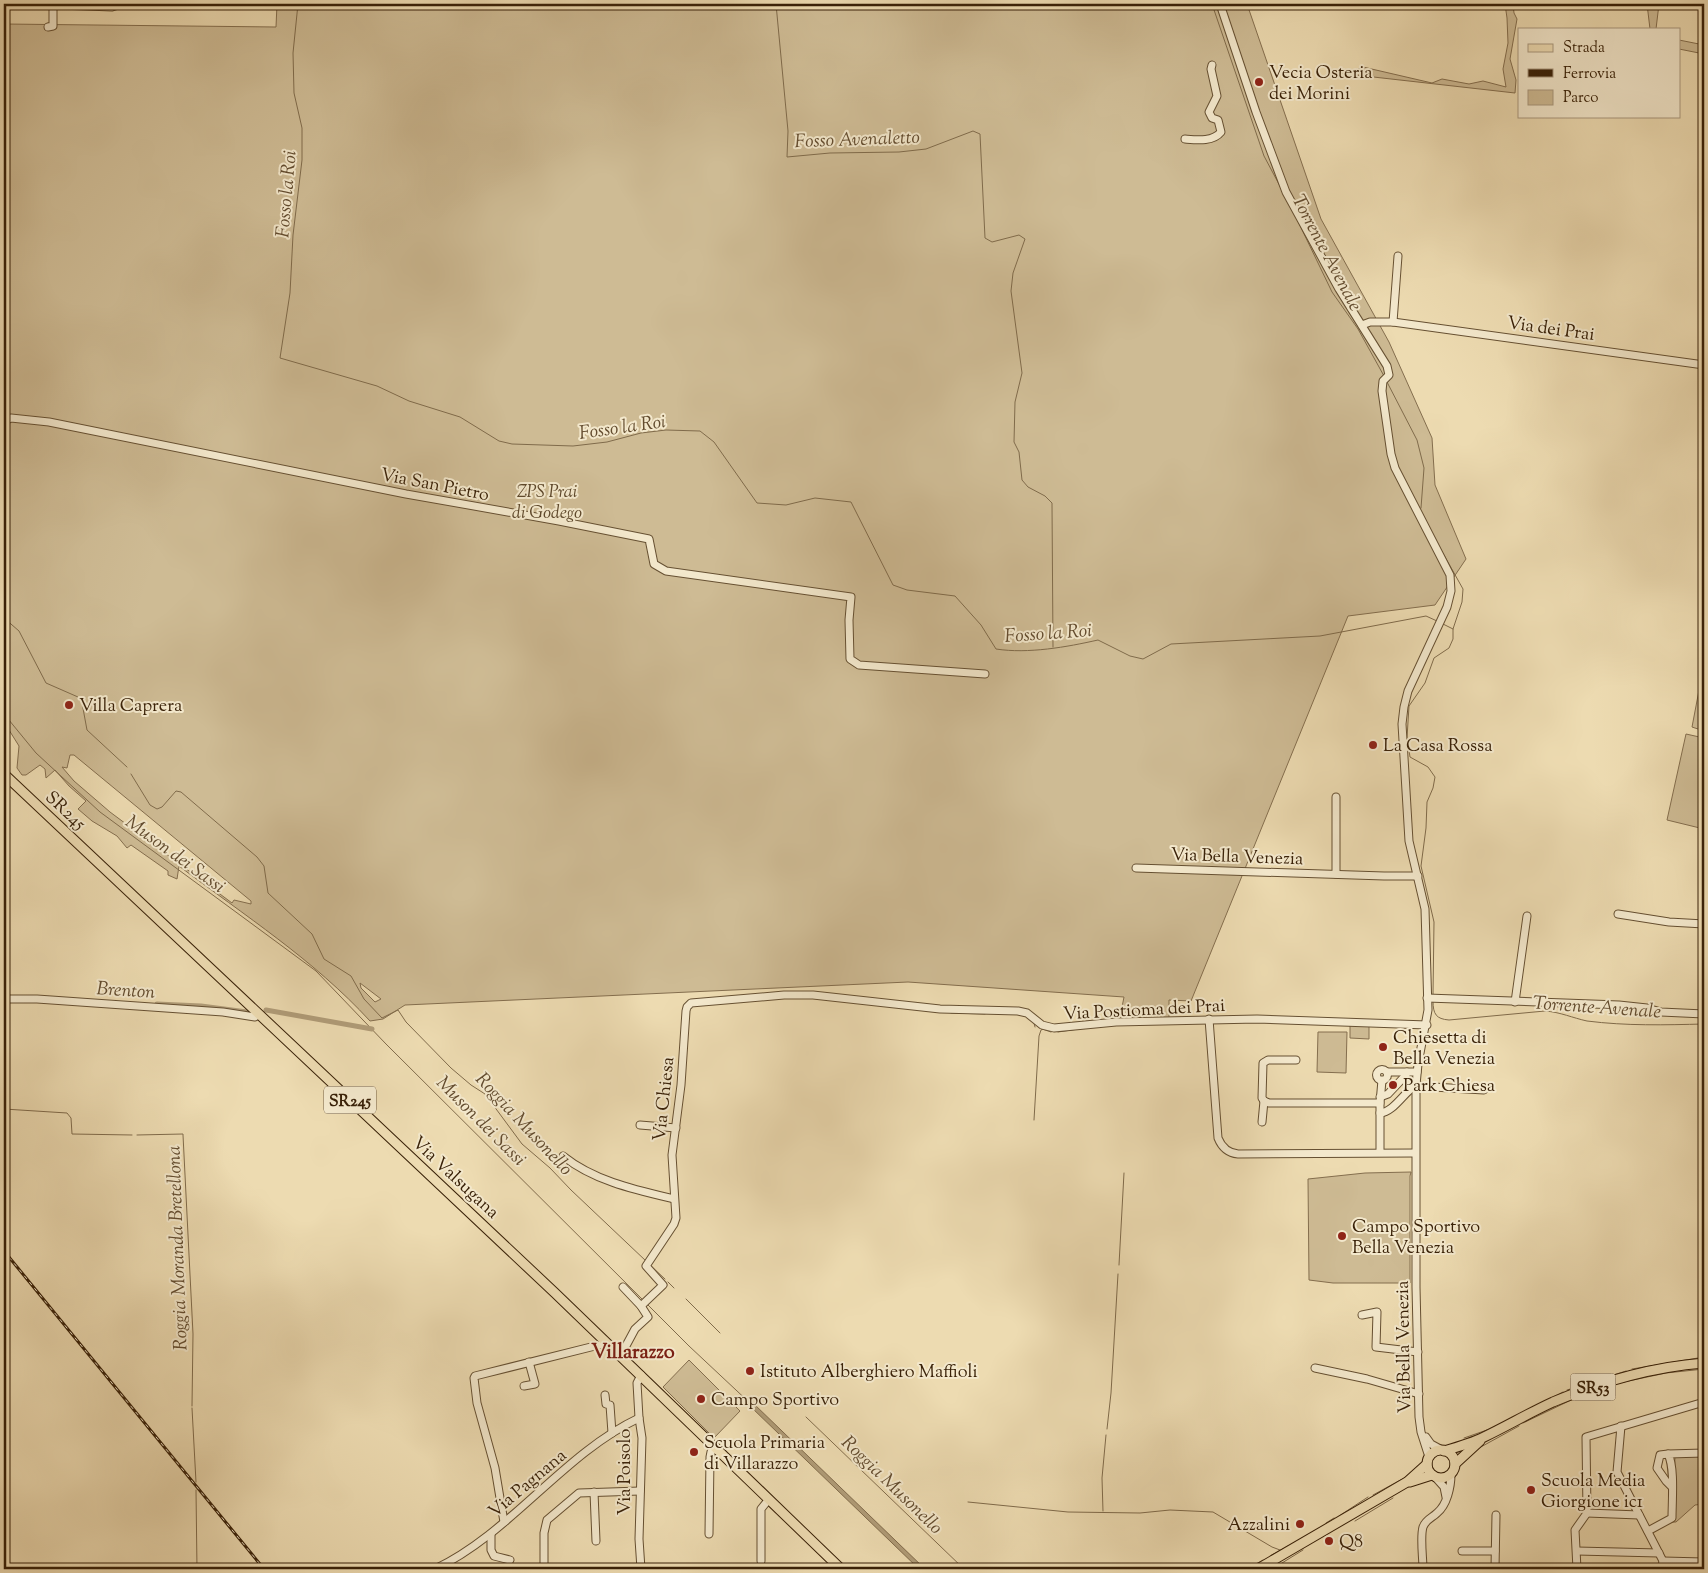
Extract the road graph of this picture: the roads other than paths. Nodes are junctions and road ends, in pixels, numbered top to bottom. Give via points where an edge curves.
1 (34, 4) edge
2 (121, 4) edge
3 (1220, 4) edge
4 (53, 6) junction
5 (48, 26) dead end
6 (1212, 65) dead end
7 (1185, 139) dead end
8 (1398, 256) dead end
9 (1393, 322) junction
10 (1362, 325) junction
11 (1704, 365) edge
12 (4, 421) edge
13 (985, 674) dead end
14 (4, 774) edge
15 (1336, 797) dead end
16 (1136, 868) dead end
17 (1336, 874) junction
18 (1418, 876) junction
19 (1618, 914) dead end
20 (1527, 916) dead end
21 (1704, 924) edge
22 (172, 932) joint
23 (1431, 998) junction
24 (4, 999) edge
25 (1515, 1002) junction
26 (689, 1004) joint
27 (259, 1014) junction
28 (1704, 1014) edge
29 (1209, 1020) junction
30 (1427, 1025) junction
31 (1296, 1060) dead end
32 (1407, 1072) junction
33 (1417, 1072) junction
34 (1416, 1086) junction
35 (1484, 1090) dead end
36 (1380, 1100) junction
37 (1264, 1101) junction
38 (1380, 1113) junction
39 (1262, 1122) dead end
40 (640, 1125) dead end
41 (676, 1128) junction
42 (1380, 1152) junction
43 (1415, 1153) junction
44 (563, 1156) dead end
45 (674, 1199) junction
46 (623, 1287) dead end
47 (645, 1303) junction
48 (1362, 1315) dead end
49 (607, 1343) junction
50 (1418, 1352) junction
51 (620, 1355) junction
52 (529, 1362) junction
53 (1704, 1363) edge
54 (1315, 1368) dead end
55 (641, 1375) junction
56 (524, 1386) dead end
57 (1419, 1394) junction
58 (605, 1395) dead end
59 (1704, 1402) edge
60 (639, 1418) junction
61 (1622, 1426) junction
62 (1420, 1429) junction
63 (612, 1434) junction
64 (1484, 1438) junction
65 (716, 1447) junction
66 (1444, 1451) junction
67 (1704, 1453) edge
68 (1668, 1454) junction
69 (1428, 1460) junction
70 (1455, 1464) junction
71 (1451, 1474) junction
72 (1434, 1476) junction
73 (1407, 1482) junction
74 (1671, 1486) junction
75 (640, 1491) junction
76 (594, 1492) junction
77 (1446, 1498) junction
78 (769, 1499) junction
79 (1587, 1513) junction
80 (1496, 1514) dead end
81 (1639, 1515) junction
82 (504, 1522) junction
83 (1648, 1531) junction
84 (491, 1534) junction
85 (709, 1534) dead end
86 (596, 1540) dead end
87 (1462, 1551) dead end
88 (1495, 1551) junction
89 (1577, 1551) junction
90 (1658, 1553) junction
91 (510, 1560) dead end
92 (761, 1561) dead end
93 (1704, 1562) edge
94 (1663, 1565) edge
95 (435, 1569) edge
96 (544, 1569) edge
97 (641, 1569) edge
98 (841, 1569) edge
99 (1258, 1569) edge
100 (1423, 1569) edge
101 (1495, 1569) edge
102 (1577, 1569) edge

1 - 4 street
2 - 4 street via 112,7
3 - 10 street, Via Bella Venezia via 1286,192
4 - 5 street via 53,26
6 - 7 street via 1210,70 1217,96 1209,112 1218,120 1221,132 1208,139
8 - 9 street
9 - 10 street, Via dei Prai
9 - 11 street, Via dei Prai
10 - 18 street, Via Bella Venezia via 1388,366 1382,391 1396,468 1451,580 1450,597 1408,691 1403,714 1408,833
12 - 13 street, Via San Pietro via 11,418 49,422 649,539 654,564 666,571 851,597 850,659 859,664
14 - 22 main road, SR245 / SR245
15 - 17 street
16 - 17 street, Via Bella Venezia
17 - 18 street, Via Bella Venezia
18 - 23 street, Via Bella Venezia
19 - 21 street
20 - 25 street
22 - 27 main road, Via Valsugana / SR245
23 - 25 street
23 - 30 street, Via Bella Venezia
24 - 27 street
25 - 28 street via 1639,1007 1661,1012
26 - 29 street, Via Postioma dei Prai via 762,996 812,995 940,1010 1018,1010 1042,1025 1054,1028 1116,1022
26 - 41 street, Via Chiesa
27 - 49 main road, Via Valsugana / SR245
29 - 30 street, Via Postioma dei Prai via 1297,1019
29 - 42 street via 1218,1138 1225,1149 1238,1154
30 - 33 street, Via Bella Venezia
31 - 37 street via 1268,1060 1263,1064
32 - 33 street
32 - 36 street
32 - 36 street via 1387,1072 1382,1080
33 - 34 street, Via Bella Venezia
34 - 35 street
34 - 38 street
34 - 43 street, Via Bella Venezia
36 - 37 street
36 - 38 street
37 - 39 street
38 - 42 street
40 - 41 street
41 - 45 street, Via Chiesa via 672,1155
42 - 43 street
43 - 50 street, Via Bella Venezia
44 - 45 street via 610,1181
45 - 47 street, Via Chiesa via 677,1214 674,1224 646,1264 663,1285
46 - 47 street
47 - 51 street, Via Chiesa via 648,1317 635,1329
48 - 50 street via 1377,1312 1376,1347
49 - 51 main road, Via Valsugana / SR245
49 - 52 street
50 - 57 street, Via Bella Venezia
51 - 55 main road, Via Valsugana / SR245
52 - 56 street via 535,1384
52 - 82 street via 474,1378
53 - 64 main road, SR53 via 1665,1369 1584,1390
54 - 57 street
55 - 60 street, Via Poisolo via 637,1383
55 - 65 main road, Via Valsugana / SR245
57 - 62 street, Via Bella Venezia
58 - 63 street via 606,1404 610,1405
59 - 61 street
60 - 63 street, Via Pagnana
60 - 75 street, Via Poisolo via 642,1438
61 - 79 street via 1586,1437
61 - 81 street via 1617,1472
62 - 66 street, Via Bella Venezia via 1428,1441
62 - 69 street, Via Bella Venezia
63 - 82 street, Via Pagnana
64 - 66 main road, SR53
64 - 70 main road, SR53
65 - 78 main road, Via Valsugana / SR245
65 - 85 street via 710,1457
66 - 69 main road, SR53 via 1435,1452
66 - 70 main road via 1452,1456
67 - 68 street
68 - 74 street
68 - 74 street via 1660,1455 1658,1468
69 - 72 main road
69 - 73 main road, SR53
70 - 71 main road, SR53
71 - 72 main road, SR53
71 - 77 street
72 - 73 main road, SR53
72 - 77 street via 1444,1487
73 - 99 main road, SR53
74 - 83 street via 1672,1518
75 - 76 street
75 - 97 street, Via Poisolo
76 - 86 street
76 - 96 street via 578,1493 546,1520
77 - 100 street via 1439,1512 1427,1520 1423,1528
78 - 92 street via 762,1509
78 - 98 main road, Via Valsugana / SR245
79 - 81 street
79 - 89 street via 1575,1530
80 - 88 street
81 - 83 street
82 - 84 street, Via Pagnana
83 - 90 street
84 - 91 street via 494,1556
84 - 95 street, Via Pagnana
87 - 88 street
88 - 101 street
89 - 90 street
89 - 102 street
90 - 94 street
93 - 94 street

